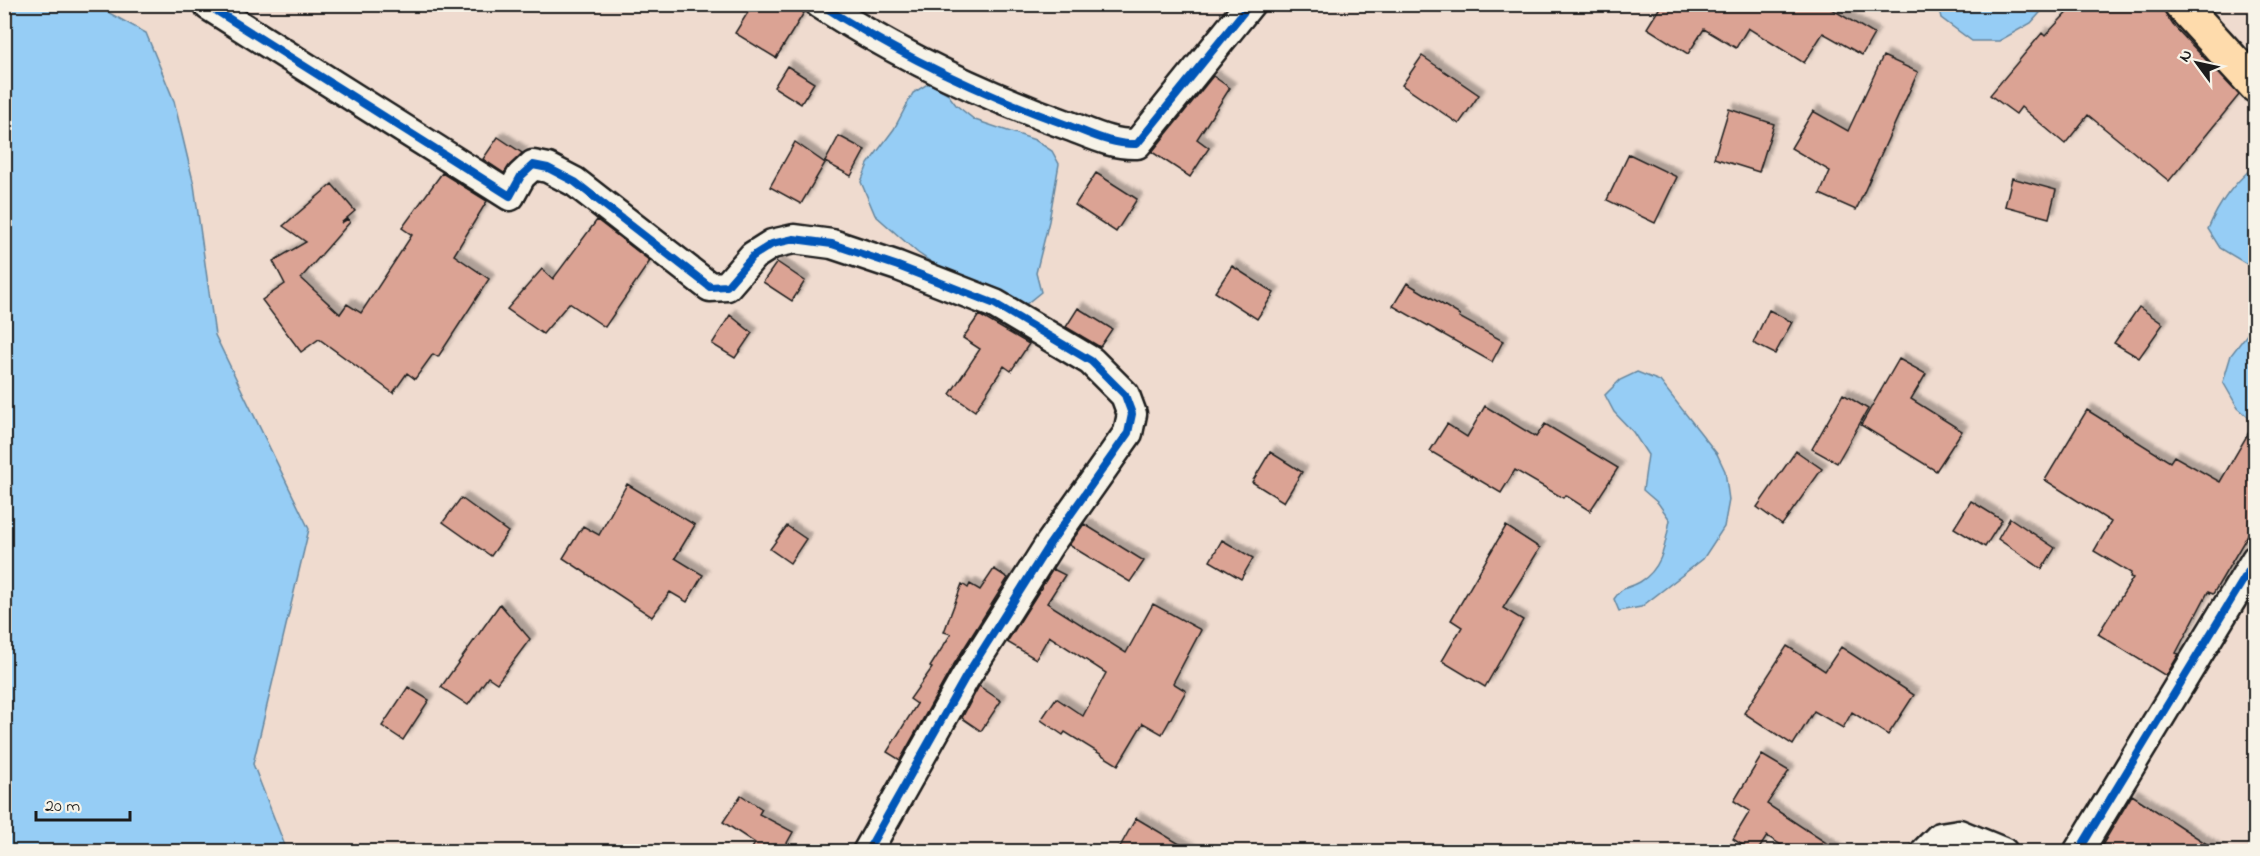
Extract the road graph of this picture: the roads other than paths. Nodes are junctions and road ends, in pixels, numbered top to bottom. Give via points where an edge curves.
1 (211, 4) edge
2 (820, 4) edge
3 (1250, 4) edge
4 (2181, 4) edge
5 (2256, 87) edge
6 (2256, 559) edge
7 (867, 852) edge
8 (1925, 852) edge
9 (2003, 852) edge
10 (2078, 852) edge

1 - 7 street via 510,196 532,165 566,177 710,287 727,286 753,256 772,244 794,239 832,244 995,304 1091,361 1125,395 1132,414 1128,433 1049,545 965,678
2 - 3 street via 943,74 1050,119 1120,144 1137,144
4 - 5 main road
6 - 10 street
8 - 9 street via 1940,837 1959,834

